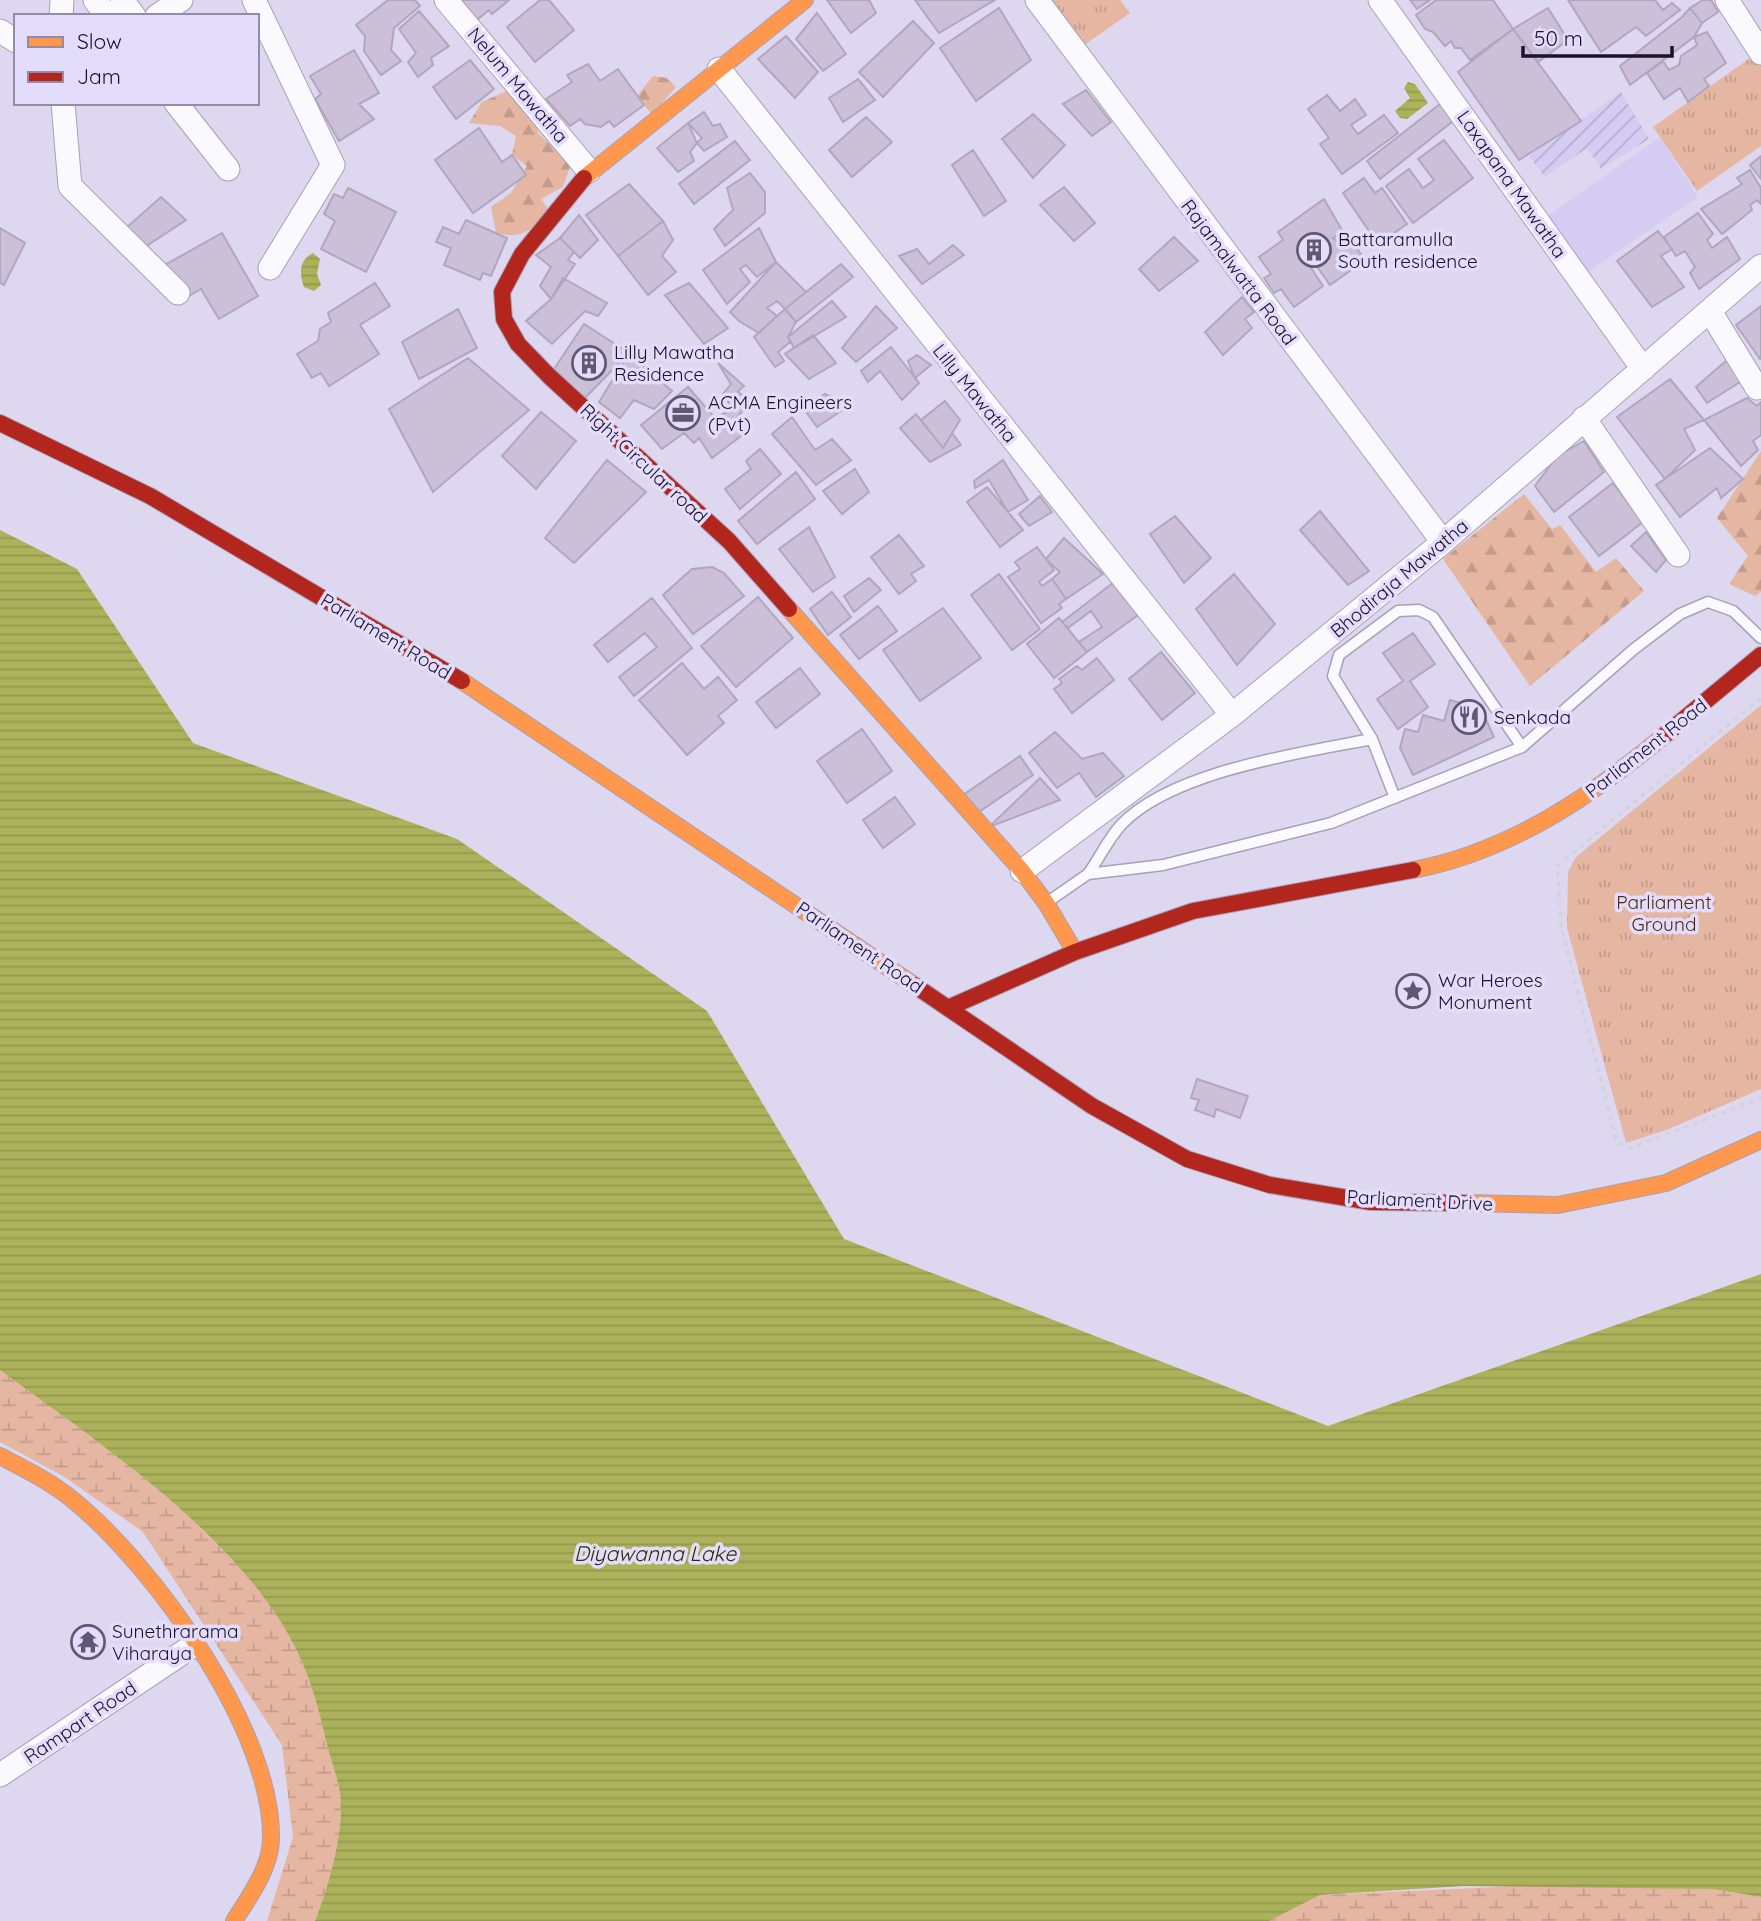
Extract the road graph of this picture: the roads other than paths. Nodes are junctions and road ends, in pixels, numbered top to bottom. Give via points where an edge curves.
1 (181, 0) edge
2 (254, 0) edge
3 (446, 0) edge
4 (805, 0) edge
5 (1038, 0) edge
6 (1380, 0) edge
7 (1727, 0) edge
8 (160, 14) edge
9 (1761, 52) edge
10 (719, 69) junction
11 (63, 105) edge
12 (178, 105) edge
13 (228, 169) dead end
14 (589, 171) junction
15 (1761, 266) edge
16 (270, 268) dead end
17 (178, 293) dead end
18 (1711, 313) junction
19 (1643, 369) junction
20 (1758, 388) dead end
21 (1584, 418) junction
22 (0, 423) edge
23 (1443, 542) junction
24 (1678, 555) dead end
25 (1761, 638) edge
26 (1761, 655) edge
27 (1232, 716) junction
28 (1373, 739) junction
29 (1522, 747) junction
30 (1395, 799) junction
31 (1022, 871) junction
32 (1088, 874) junction
33 (1046, 903) junction
34 (1075, 951) junction
35 (950, 1007) junction
36 (1761, 1140) edge
37 (0, 1456) edge
38 (194, 1645) junction
39 (0, 1775) edge
40 (234, 1921) edge

1 - 8 street
2 - 16 street via 333,164
3 - 14 street, Nelum Mawatha
4 - 10 main road, Right Circular road
5 - 23 street, Rajamalwatta Road
6 - 19 street, Laxapana Mawatha
7 - 9 street
10 - 14 main road, Right Circular road
10 - 27 street, Lilly Mawatha
11 - 17 street via 70,186
12 - 13 street
14 - 31 main road, Right Circular road via 522,254 502,292 504,319 518,344 729,541
15 - 18 street, Bhodiraja Mawatha
18 - 19 street, Bhodiraja Mawatha
18 - 20 street
19 - 21 street, Bhodiraja Mawatha
21 - 23 street, Bhodiraja Mawatha
21 - 24 street
22 - 35 main road, Parliament Road via 150,496 493,700
23 - 27 street, Bhodiraja Mawatha
25 - 29 lane via 1733,611 1708,602 1680,614
26 - 34 main road, Parliament Road via 1606,784 1545,821 1451,863 1193,911
27 - 31 street, Bhodiraja Mawatha
28 - 29 lane via 1333,676 1339,655 1398,611 1419,610 1433,617
28 - 30 lane
28 - 32 lane via 1256,763 1163,794 1121,825
29 - 30 lane
30 - 32 lane via 1331,823 1189,858
31 - 33 main road, Right Circular road
32 - 33 lane
33 - 34 main road, Right Circular road
34 - 35 main road, Parliament Road
35 - 36 main road, Parliament Drive via 1092,1106 1187,1158 1270,1185 1371,1202 1558,1205 1666,1182
37 - 38 main road via 56,1487 81,1507 149,1583
38 - 39 street, Rampart Road
38 - 40 main road via 252,1744 269,1804 271,1842 261,1877

